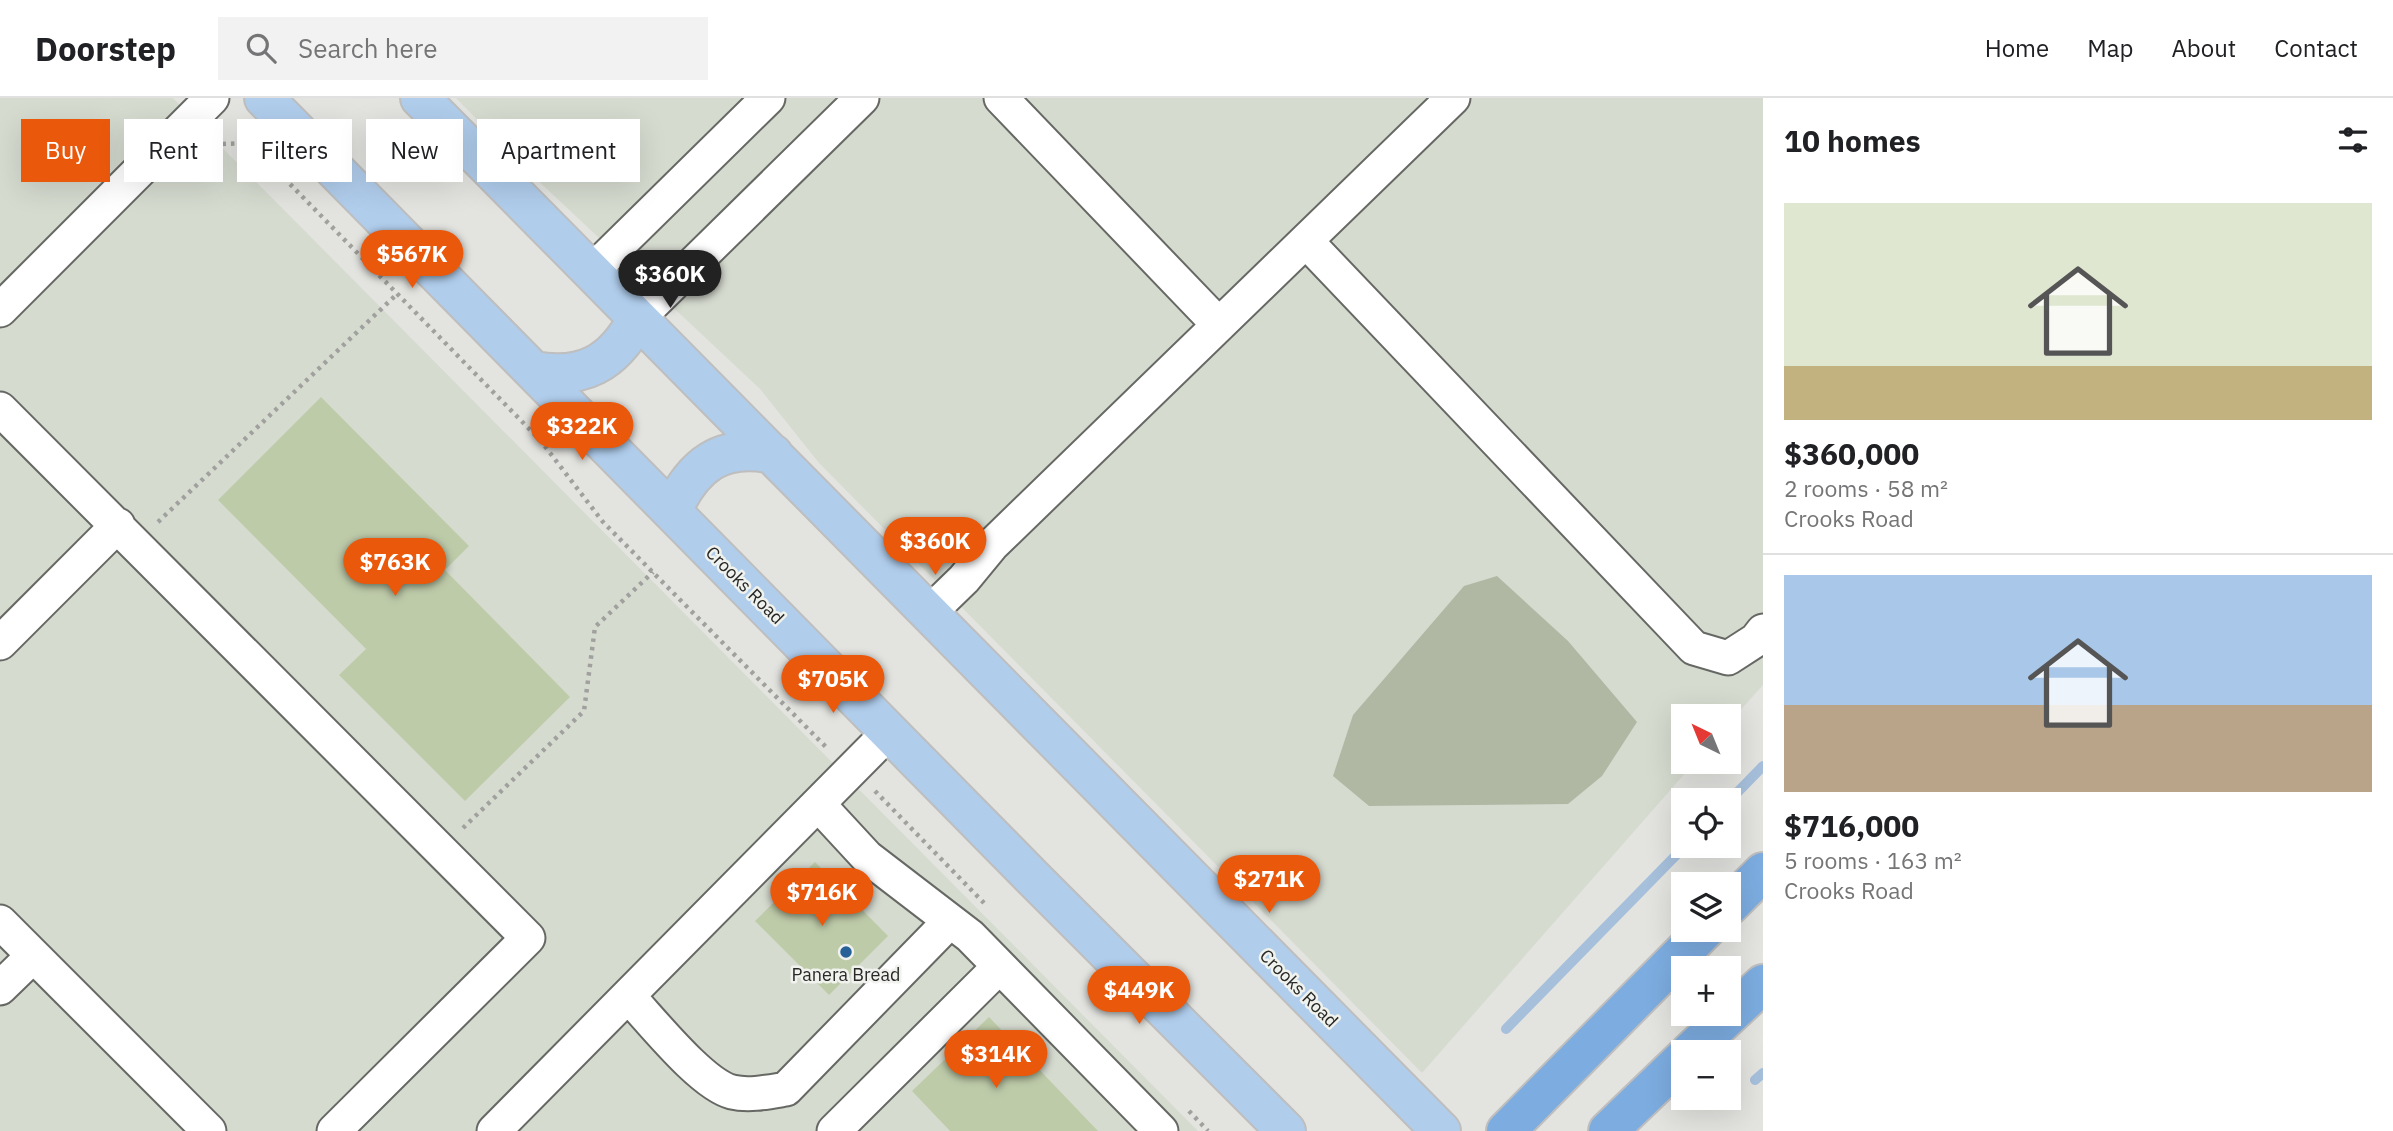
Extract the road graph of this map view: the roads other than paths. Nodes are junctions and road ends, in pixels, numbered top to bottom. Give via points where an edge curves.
1 (212, 98) edge
2 (264, 98) edge
3 (420, 98) edge
4 (768, 98) edge
5 (862, 98) edge
6 (1001, 98) edge
7 (1453, 98) edge
8 (1306, 241) junction
9 (591, 272) junction
10 (0, 310) edge
11 (637, 319) junction
12 (1219, 325) junction
13 (534, 371) junction
14 (0, 409) edge
15 (773, 454) junction
16 (672, 511) junction
17 (118, 526) junction
18 (929, 613) junction
19 (1763, 631) edge
20 (0, 643) edge
21 (890, 731) junction
22 (818, 804) junction
23 (1763, 872) edge
24 (1741, 894) edge
25 (950, 921) junction
26 (0, 922) edge
27 (1693, 942) edge
28 (33, 956) junction
29 (999, 967) junction
30 (1763, 984) edge
31 (0, 988) edge
32 (628, 996) junction
33 (1703, 1040) edge
34 (1671, 1070) edge
35 (1148, 1127) edge
36 (209, 1131) edge
37 (334, 1131) edge
38 (494, 1131) edge
39 (834, 1131) edge
40 (1286, 1131) edge
41 (1441, 1131) edge
42 (1506, 1131) edge
43 (1608, 1131) edge

1 - 10 street
2 - 13 main road, Crooks Road
3 - 9 main road, Crooks Road
4 - 9 street
5 - 11 street
6 - 12 street
7 - 8 street
8 - 12 street
8 - 19 street via 1694,648 1728,657
9 - 11 main road, Crooks Road
11 - 13 main road via 619,346 593,367 564,373
11 - 15 main road, Crooks Road
12 - 18 street via 992,545
13 - 16 main road, Crooks Road
14 - 17 street
15 - 16 main road via 739,450 721,455 690,479
15 - 18 main road, Crooks Road
16 - 21 main road, Crooks Road
17 - 20 street
17 - 37 street via 528,938
18 - 41 main road, Crooks Road
21 - 22 street
21 - 40 main road, Crooks Road
22 - 25 street via 867,857
22 - 32 street
23 - 24 highway
25 - 29 street
25 - 32 street via 786,1089 758,1094 730,1091 703,1075
26 - 28 street
27 - 42 highway
28 - 31 street
28 - 36 street
29 - 35 street
29 - 39 street
30 - 33 highway
32 - 38 street
34 - 43 highway

